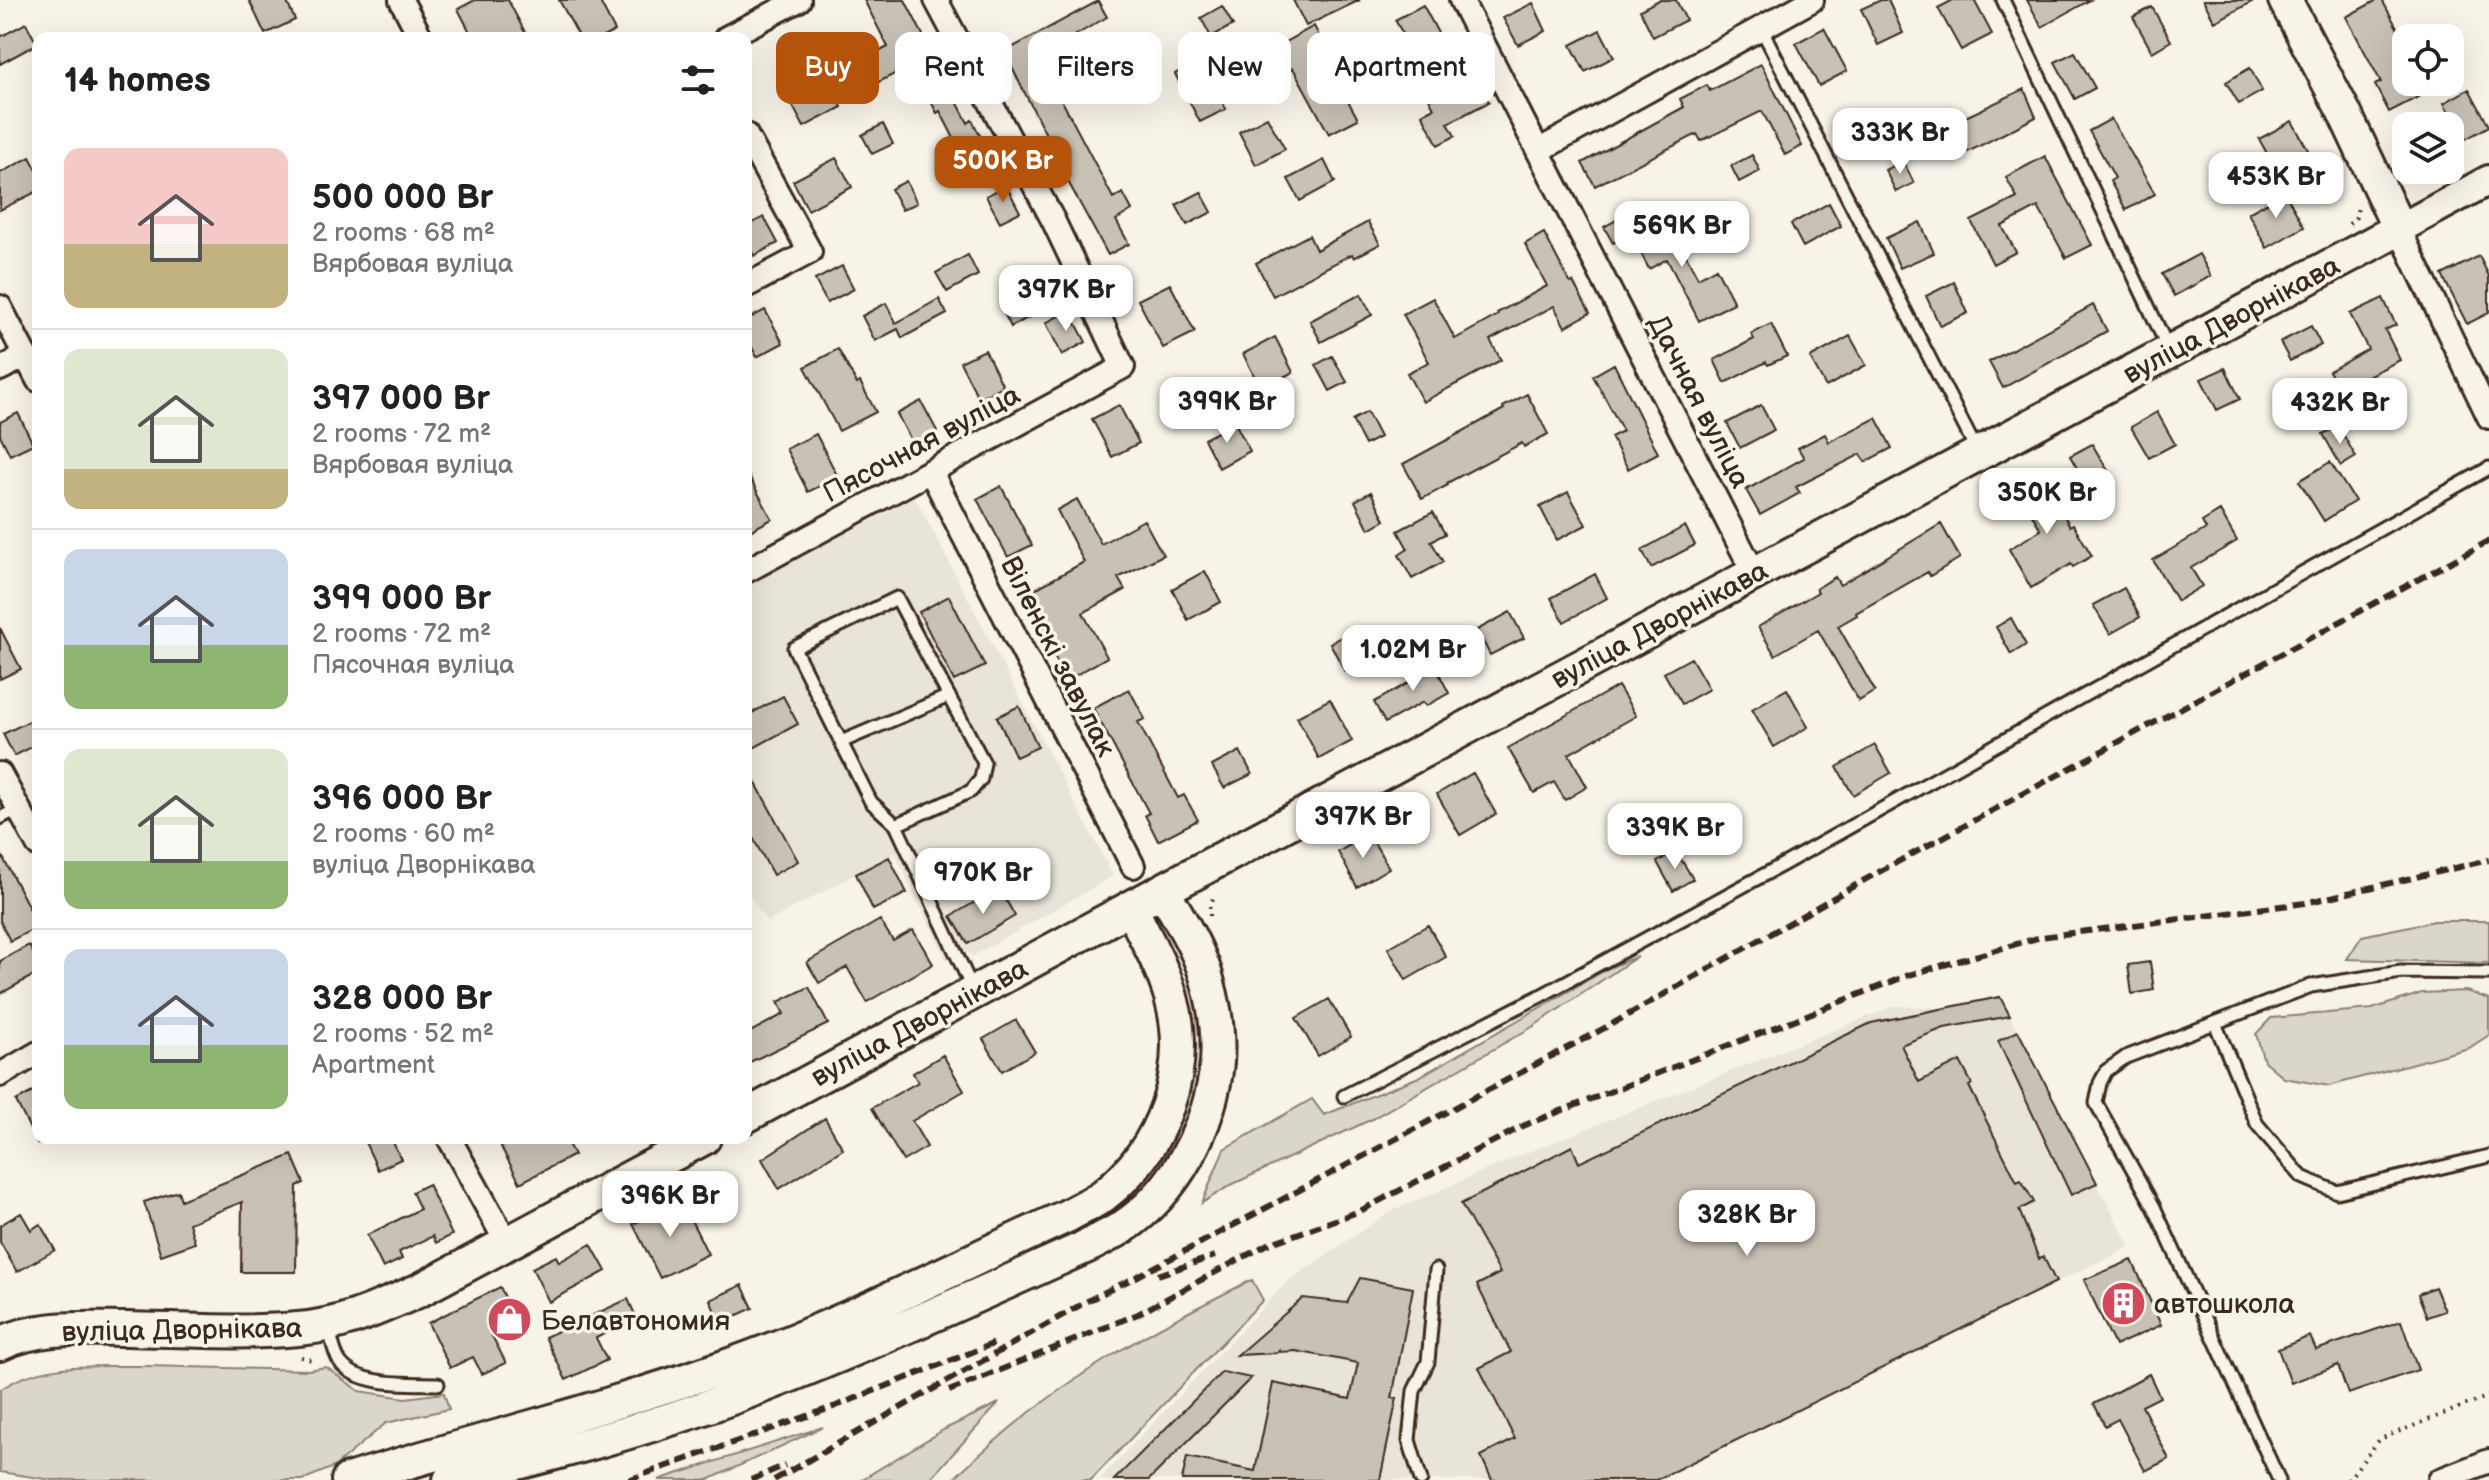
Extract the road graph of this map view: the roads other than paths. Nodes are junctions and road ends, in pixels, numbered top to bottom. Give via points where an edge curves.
1 (401, 0) edge
2 (799, 0) edge
3 (936, 0) edge
4 (1461, 0) edge
5 (1812, 0) edge
6 (2003, 0) edge
7 (2285, 0) edge
8 (1761, 28) junction
9 (418, 32) edge
10 (738, 32) edge
11 (752, 146) edge
12 (1538, 151) junction
13 (2489, 180) edge
14 (2399, 229) junction
15 (752, 283) edge
16 (0, 307) edge
17 (2169, 351) junction
18 (26, 356) junction
19 (32, 368) edge
20 (0, 369) edge
21 (2489, 417) edge
22 (1978, 453) junction
23 (2489, 468) edge
24 (931, 472) junction
25 (752, 568) edge
26 (1754, 573) junction
27 (949, 696) junction
28 (841, 742) junction
29 (0, 774) edge
30 (9, 813) edge
31 (896, 825) junction
32 (32, 838) edge
33 (1133, 866) dead end
34 (1163, 890) junction
35 (1131, 908) junction
36 (2489, 973) edge
37 (974, 992) junction
38 (2215, 1023) junction
39 (32, 1056) edge
40 (0, 1075) edge
41 (1344, 1096) dead end
42 (752, 1113) edge
43 (452, 1144) edge
44 (693, 1144) edge
45 (2489, 1156) edge
46 (507, 1243) junction
47 (1436, 1270) dead end
48 (328, 1325) junction
49 (2, 1338) edge
50 (438, 1384) dead end
51 (2489, 1461) edge
52 (348, 1480) edge
53 (450, 1480) edge
54 (1421, 1480) edge
55 (2279, 1480) edge
56 (2440, 1480) edge

1 - 9 street
2 - 10 street
3 - 24 street, Пясочная вуліца via 1053,220 1123,367
4 - 12 street, Дачная вуліца
5 - 8 street
6 - 17 lane
7 - 14 main road
8 - 12 street
8 - 22 lane
11 - 15 street via 810,252
12 - 26 street, Дачная вуліца
13 - 14 street, вуліца Дворнікава
14 - 17 main road, вуліца Дворнікава
14 - 21 street
16 - 18 street
17 - 22 main road, вуліца Дворнікава
18 - 19 street
18 - 20 street
22 - 26 main road, вуліца Дворнікава
23 - 41 lane via 1784,864
24 - 25 street, Пясочная вуліца
24 - 33 street, Віленскі завулак
26 - 34 main road, вуліца Дворнікава
27 - 28 lane
27 - 28 lane via 897,598 794,648
27 - 31 lane via 984,763 981,779 971,791
28 - 31 lane via 871,802
29 - 30 street
30 - 32 street
31 - 37 lane
34 - 35 main road, вуліца Дворнікава
34 - 53 main road via 1208,980 1217,1062 1209,1103 1178,1172 1124,1226 861,1347 735,1397 565,1451
35 - 37 main road, вуліца Дворнікава
35 - 52 main road via 1172,998 1179,1039 1177,1071 1152,1140 1103,1196 821,1329 724,1367
36 - 38 lane via 2401,972 2311,986
37 - 42 main road, вуліца Дворнікава
38 - 45 lane via 2257,1124 2302,1177 2337,1192
38 - 55 lane via 2126,1057 2106,1071 2096,1103 2154,1207
39 - 40 street
43 - 46 street
44 - 46 main road, вуліца Дворнікава
46 - 48 main road, вуліца Дворнікава via 420,1290
47 - 54 lane via 1428,1362 1414,1391 1409,1440
48 - 49 main road, вуліца Дворнікава via 72,1329
48 - 50 lane via 336,1353 351,1373 373,1380
51 - 56 street

